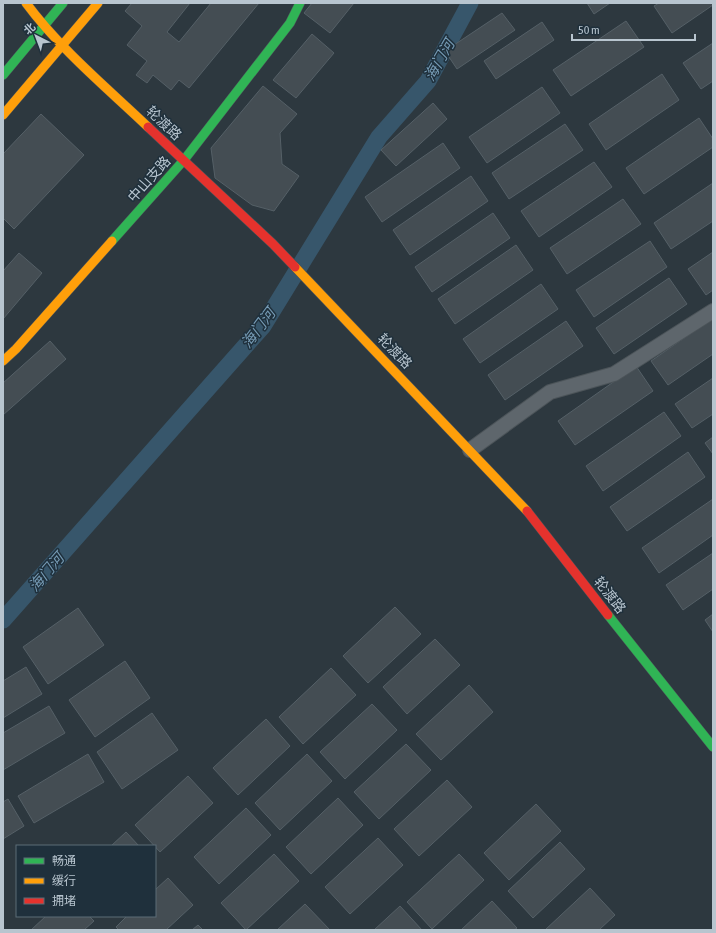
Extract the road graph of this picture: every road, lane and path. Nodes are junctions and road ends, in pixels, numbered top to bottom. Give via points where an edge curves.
1 (26, 3) edge
2 (63, 3) edge
3 (98, 3) edge
4 (300, 3) edge
5 (43, 26) junction
6 (62, 46) junction
7 (3, 75) edge
8 (3, 115) edge
9 (184, 160) junction
10 (713, 311) edge
11 (3, 361) edge
12 (470, 450) junction
13 (713, 747) edge

1 - 5 main road, 轮渡路
2 - 5 main road
3 - 6 main road
4 - 9 main road, 中山支路 via 290,23
5 - 6 main road, 轮渡路
5 - 7 main road
6 - 8 main road
6 - 9 main road, 轮渡路
9 - 11 main road, 中山支路
9 - 12 main road, 轮渡路 via 273,244
10 - 12 street via 614,374 550,392
12 - 13 main road, 轮渡路 via 518,500

